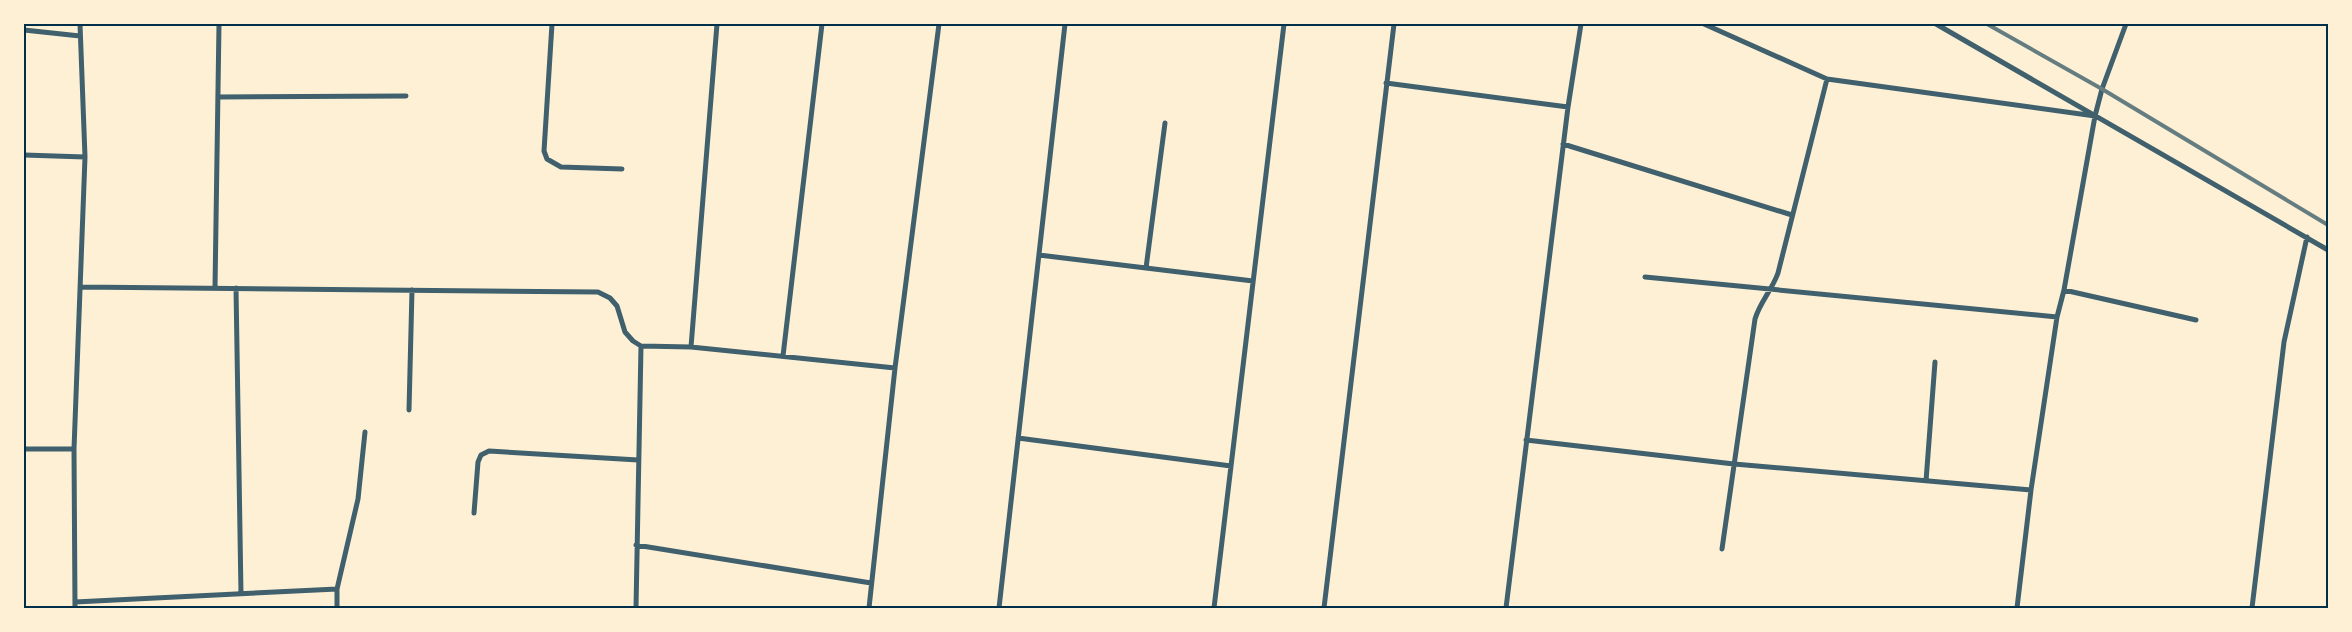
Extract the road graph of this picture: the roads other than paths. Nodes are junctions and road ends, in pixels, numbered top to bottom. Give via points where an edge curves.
1 (80, 24) edge
2 (219, 24) edge
3 (552, 24) edge
4 (717, 24) edge
5 (822, 24) edge
6 (939, 24) edge
7 (1065, 24) edge
8 (1284, 24) edge
9 (1394, 24) edge
10 (1581, 24) edge
11 (1704, 24) edge
12 (1936, 24) edge
13 (2126, 24) edge
14 (24, 30) edge
15 (80, 36) junction
16 (1828, 80) junction
17 (1386, 82) junction
18 (406, 96) dead end
19 (218, 98) junction
20 (1568, 107) junction
21 (2096, 116) junction
22 (1165, 123) dead end
23 (1563, 144) junction
24 (24, 155) edge
25 (85, 157) junction
26 (622, 169) dead end
27 (1792, 215) junction
28 (2307, 237) junction
29 (2328, 250) edge
30 (1039, 255) junction
31 (1146, 268) junction
32 (1645, 277) dead end
33 (1253, 281) junction
34 (80, 286) junction
35 (216, 288) junction
36 (236, 288) junction
37 (1773, 289) junction
38 (412, 290) junction
39 (2064, 290) junction
40 (2057, 317) junction
41 (2196, 320) dead end
42 (641, 346) junction
43 (691, 347) junction
44 (783, 356) junction
45 (1935, 362) dead end
46 (895, 368) junction
47 (409, 410) dead end
48 (365, 432) dead end
49 (1018, 438) junction
50 (1526, 440) junction
51 (24, 449) edge
52 (74, 449) junction
53 (638, 460) junction
54 (1734, 464) junction
55 (1231, 466) junction
56 (1926, 481) junction
57 (2031, 490) junction
58 (474, 513) dead end
59 (636, 545) junction
60 (1722, 549) dead end
61 (872, 583) junction
62 (337, 589) junction
63 (241, 594) junction
64 (75, 605) edge
65 (337, 608) edge
66 (636, 608) edge
67 (869, 608) edge
68 (999, 608) edge
69 (1214, 608) edge
70 (1324, 608) edge
71 (1506, 608) edge
72 (2017, 608) edge
73 (2252, 608) edge

1 - 15 street
2 - 19 street
3 - 26 street via 544,152 547,159 561,167
4 - 43 street
5 - 44 street
6 - 46 street
7 - 30 street
8 - 33 street
9 - 17 street
10 - 20 street
11 - 16 street
12 - 21 street
13 - 21 street via 2102,89
14 - 15 street
15 - 25 street
16 - 21 street
16 - 27 street
17 - 20 street
17 - 70 street
18 - 19 street
19 - 35 street
20 - 23 street
21 - 28 street
21 - 39 street
22 - 31 street
23 - 27 street
23 - 50 street
24 - 25 street
25 - 34 street
27 - 37 street
28 - 29 street
28 - 73 street via 2284,342
30 - 31 street
30 - 49 street
31 - 33 street
32 - 37 street
33 - 55 street
34 - 35 street
34 - 52 street
35 - 36 street
36 - 38 street
36 - 63 street
37 - 40 street
37 - 54 street via 1760,304 1755,319
38 - 42 street via 598,292 617,306 625,332
38 - 47 street
39 - 40 street
39 - 41 street
40 - 57 street
42 - 43 street
42 - 53 street
43 - 44 street
44 - 46 street
45 - 56 street
46 - 61 street
48 - 62 street via 358,498
49 - 55 street
49 - 68 street
50 - 54 street
50 - 71 street
51 - 52 street
52 - 64 street
53 - 58 street via 489,451 481,455 478,462
53 - 59 street
54 - 56 street
54 - 60 street
55 - 69 street
56 - 57 street
57 - 72 street
59 - 61 street
59 - 66 street
61 - 67 street
62 - 63 street
62 - 65 street
63 - 64 street

